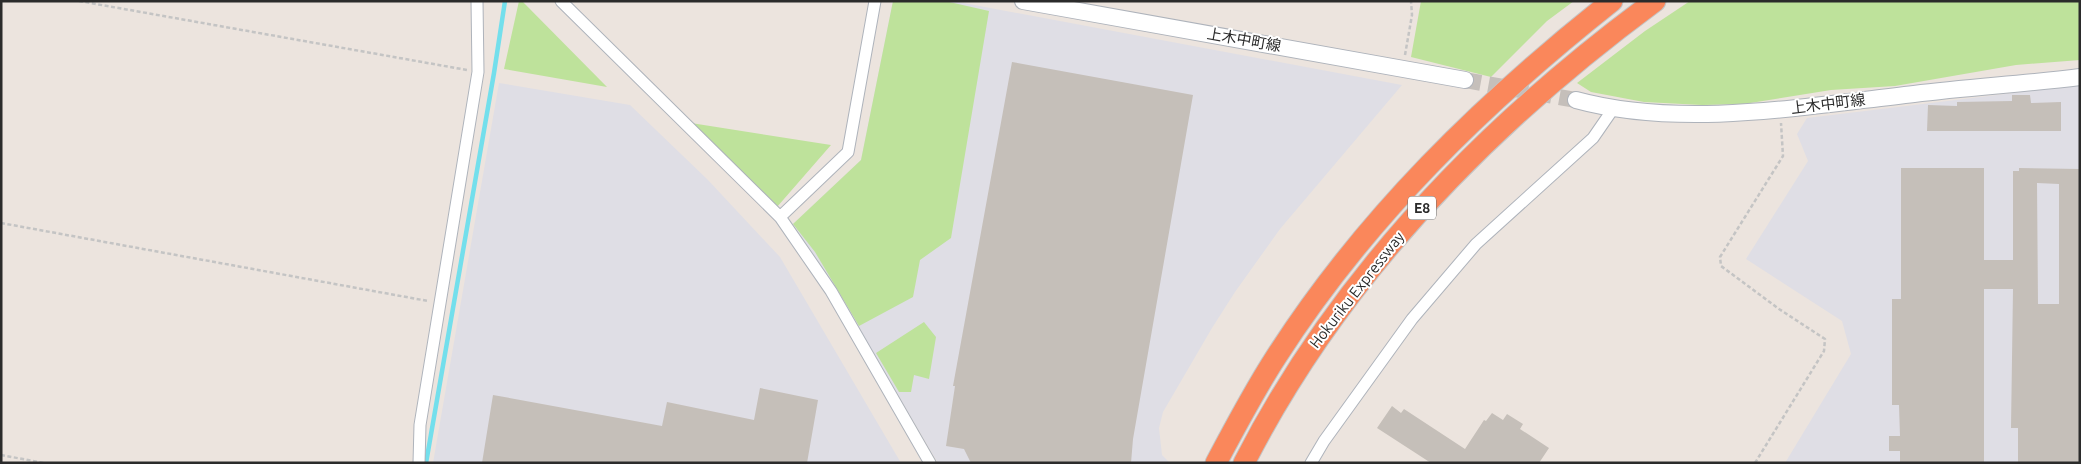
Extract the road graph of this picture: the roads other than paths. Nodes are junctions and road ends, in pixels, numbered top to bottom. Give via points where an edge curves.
1 (477, 1) edge
2 (562, 1) edge
3 (875, 1) edge
4 (1023, 1) edge
5 (1612, 1) edge
6 (1655, 1) edge
7 (2080, 77) edge
8 (1465, 80) tunnel mouth
9 (1576, 100) tunnel mouth
10 (1613, 109) junction
11 (780, 217) junction
12 (1216, 462) edge
13 (418, 463) edge
14 (930, 463) edge
15 (1244, 463) edge
16 (1311, 463) edge

1 - 13 street via 478,72 420,425
2 - 11 street
3 - 11 street via 848,152
4 - 8 main road, 上木中町線
5 - 12 highway, Hokuriku Expressway / E8 via 1490,104 1393,204 1349,256 1290,336
6 - 15 highway, Hokuriku Expressway / E8 via 1509,121 1411,221 1305,357
7 - 10 main road, 上木中町線 via 1781,109 1692,114
9 - 10 main road, 上木中町線
10 - 16 street via 1593,138 1476,244 1412,319
11 - 14 street via 831,291

